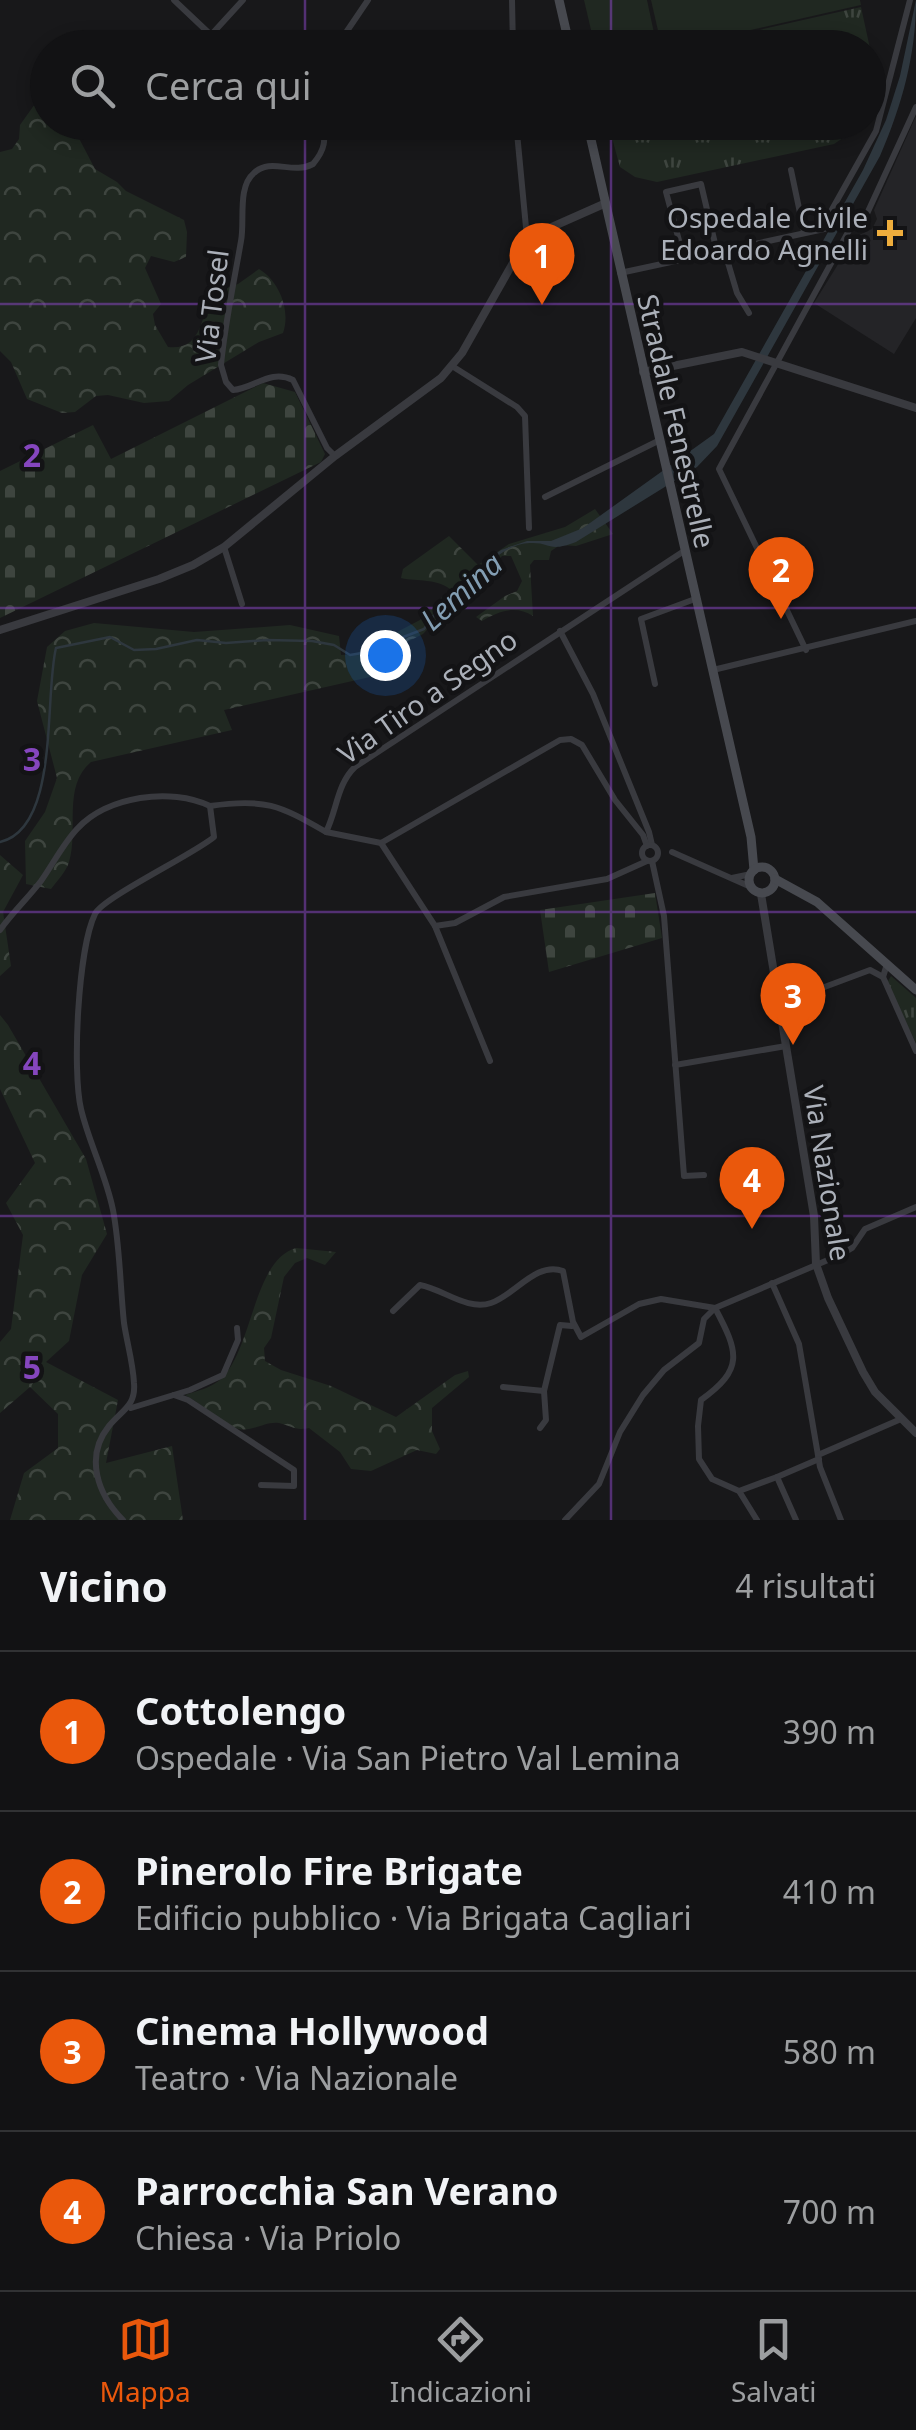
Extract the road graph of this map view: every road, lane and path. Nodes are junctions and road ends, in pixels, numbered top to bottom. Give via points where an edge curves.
1 (174, 0) edge
2 (243, 0) edge
3 (368, 0) edge
4 (512, 0) edge
5 (559, 0) edge
6 (910, 0) edge
7 (206, 30) edge
8 (216, 30) edge
9 (349, 30) edge
10 (512, 30) edge
11 (566, 30) edge
12 (886, 92) edge
13 (916, 107) edge
14 (325, 140) edge
15 (518, 140) edge
16 (591, 140) edge
17 (871, 140) edge
18 (790, 170) dead end
19 (606, 202) junction
20 (853, 223) junction
21 (825, 228) junction
22 (804, 232) junction
23 (527, 238) junction
24 (717, 252) junction
25 (684, 259) junction
26 (620, 273) junction
27 (749, 313) dead end
28 (774, 360) junction
29 (452, 366) junction
30 (643, 372) junction
31 (916, 408) edge
32 (658, 441) junction
33 (334, 456) junction
34 (545, 497) dead end
35 (529, 528) dead end
36 (224, 547) junction
37 (684, 551) junction
38 (695, 599) junction
39 (242, 604) dead end
40 (916, 621) edge
41 (0, 630) edge
42 (560, 631) junction
43 (806, 650) junction
44 (712, 670) junction
45 (655, 684) dead end
46 (210, 806) junction
47 (326, 832) junction
48 (381, 843) junction
49 (651, 846) junction
50 (672, 852) junction
51 (652, 860) junction
52 (757, 871) junction
53 (729, 878) junction
54 (775, 883) junction
55 (751, 887) junction
56 (761, 894) junction
57 (435, 926) junction
58 (0, 930) edge
59 (888, 964) junction
60 (883, 977) junction
61 (916, 990) edge
62 (779, 1004) junction
63 (786, 1046) junction
64 (916, 1052) edge
65 (490, 1061) dead end
66 (675, 1065) junction
67 (704, 1175) dead end
68 (916, 1208) edge
69 (816, 1264) junction
70 (772, 1284) junction
71 (716, 1308) junction
72 (393, 1311) dead end
73 (238, 1328) dead end
74 (576, 1330) junction
75 (502, 1387) dead end
76 (544, 1391) junction
77 (174, 1395) junction
78 (130, 1408) junction
79 (901, 1419) junction
80 (540, 1428) dead end
81 (916, 1433) edge
82 (818, 1457) junction
83 (777, 1477) junction
84 (261, 1485) dead end
85 (739, 1491) junction
86 (123, 1520) edge
87 (565, 1520) edge
88 (757, 1520) edge
89 (796, 1520) edge
90 (841, 1520) edge

1 - 7 street
2 - 8 street
3 - 9 street
4 - 10 street
5 - 11 main road
6 - 12 street
13 - 20 street via 865,218
14 - 33 street, Via Tosel via 313,164 290,170 275,165 251,174 221,365 233,390 270,376 293,380
15 - 23 street
16 - 19 main road, Stradale Fenestrelle
17 - 21 street
18 - 22 street
19 - 23 street
19 - 26 main road, Stradale Fenestrelle
20 - 21 street
20 - 28 street
21 - 22 street
22 - 24 street
23 - 29 street
24 - 25 street
24 - 25 street via 702,184 666,192
24 - 27 street via 726,256
25 - 26 street
26 - 30 main road, Stradale Fenestrelle
28 - 30 street via 729,353
28 - 31 street
28 - 43 street via 719,469
29 - 33 street
29 - 35 street via 525,416
30 - 32 main road, Stradale Fenestrelle
32 - 34 street
32 - 37 main road, Stradale Fenestrelle
33 - 36 street
36 - 39 street
36 - 41 street via 159,579
37 - 38 main road, Stradale Fenestrelle
37 - 42 street, Via Tiro a Segno
38 - 44 main road, Stradale Fenestrelle
38 - 45 street via 641,619
40 - 43 street
42 - 47 street, Via Tiro a Segno via 344,777
42 - 49 street
43 - 44 street
44 - 52 main road
46 - 47 street via 272,803
46 - 58 street via 158,796 93,816
46 - 78 street via 214,837 95,912 82,970 79,1102 115,1225 134,1384
47 - 48 street
48 - 49 street via 570,738 582,745
48 - 57 street
49 - 50 street
49 - 51 street
49 - 51 street via 642,854
50 - 51 street
50 - 53 street
51 - 57 street via 608,879 504,897
51 - 66 street via 664,916
52 - 53 street
52 - 54 main road via 772,872
52 - 55 main road
53 - 55 street
54 - 56 main road
54 - 59 main road via 797,888
55 - 56 main road
56 - 62 street, Via Nazionale
57 - 65 street
59 - 60 street
59 - 61 main road
60 - 62 street via 870,970
60 - 64 street
62 - 63 street, Via Nazionale
63 - 66 street
63 - 69 street, Via Nazionale
66 - 67 street via 684,1176
68 - 69 street via 866,1229 852,1248
69 - 70 street
69 - 79 street, Via Nazionale via 862,1372
70 - 71 street
70 - 82 street via 799,1344
71 - 74 street via 662,1300 639,1304 588,1335
71 - 85 street via 734,1361 726,1382 701,1400 699,1459 712,1480
71 - 87 street via 704,1319 699,1342 644,1395 599,1484
72 - 74 street via 420,1285 464,1302 492,1303 557,1268 564,1271
73 - 77 street via 223,1375
74 - 76 street via 570,1323 560,1326
75 - 76 street
76 - 80 street via 546,1420
77 - 78 street
77 - 84 street via 294,1470 294,1486
78 - 86 street via 110,1425 96,1458 101,1492
79 - 81 street, Via Nazionale
79 - 82 street
82 - 83 street
82 - 90 street
83 - 85 street
83 - 89 street
85 - 88 street

